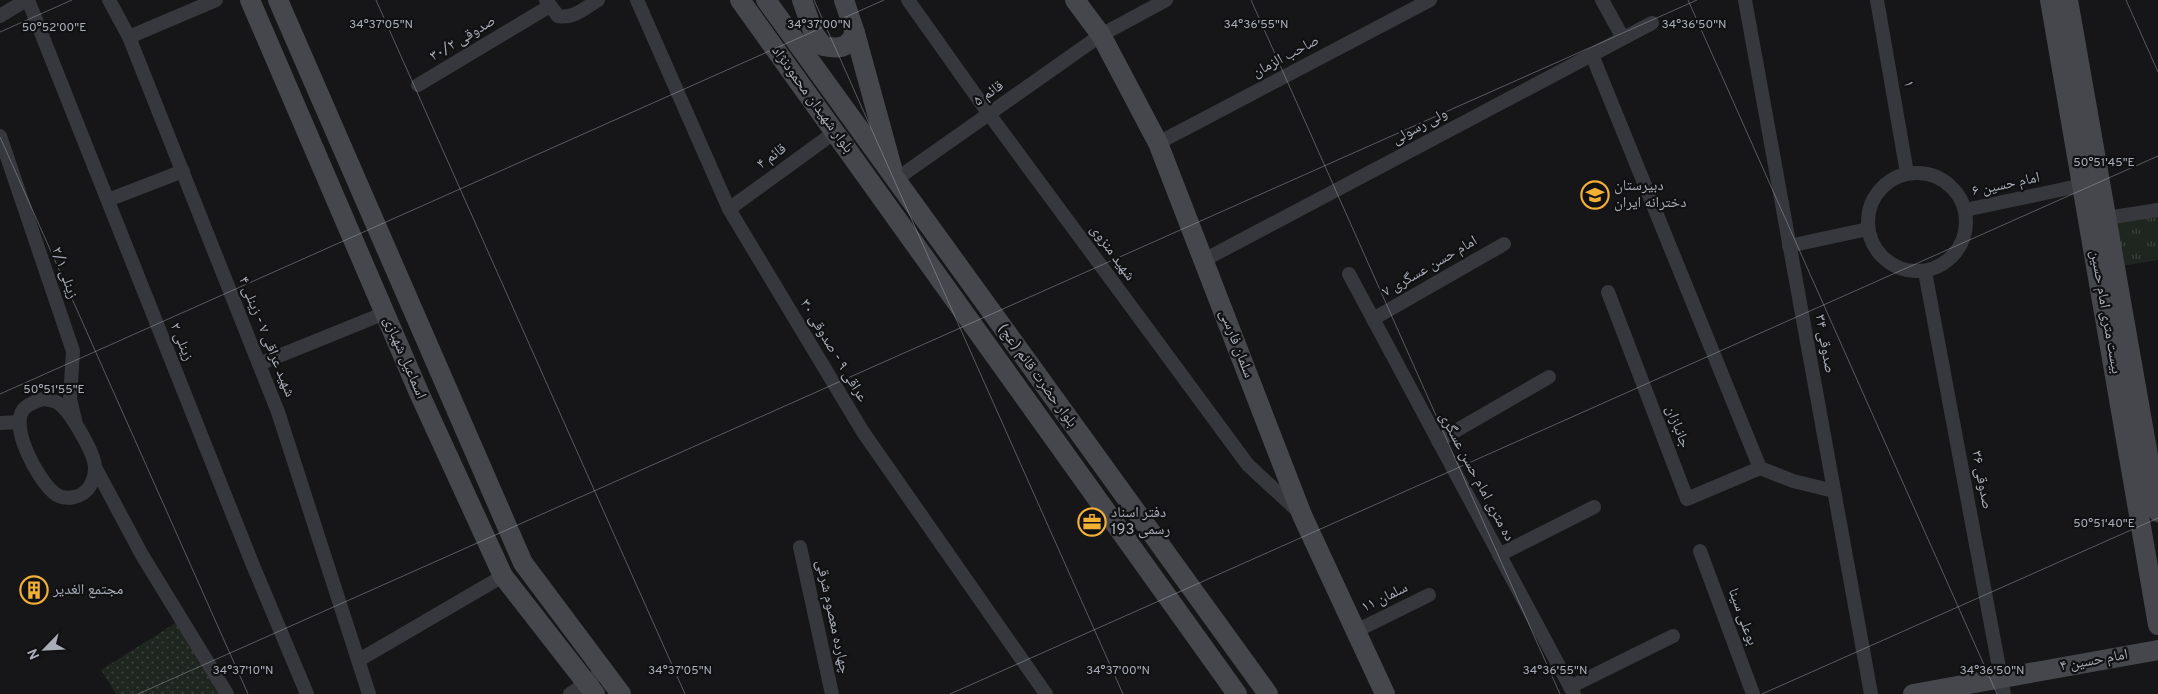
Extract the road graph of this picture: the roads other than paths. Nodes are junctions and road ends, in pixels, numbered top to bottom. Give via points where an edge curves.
1 (27, 0) edge
2 (109, 0) edge
3 (216, 0) edge
4 (250, 0) edge
5 (278, 0) edge
6 (598, 0) edge
7 (637, 0) edge
8 (740, 0) edge
9 (766, 0) edge
10 (802, 0) edge
11 (844, 0) edge
12 (908, 0) edge
13 (1075, 0) edge
14 (1166, 0) edge
15 (1430, 0) edge
16 (1602, 0) edge
17 (1745, 0) edge
18 (1877, 0) edge
19 (2050, 0) edge
20 (2068, 0) edge
21 (548, 3) edge
22 (0, 16) edge
23 (1652, 23) dead end
24 (855, 34) junction
25 (1101, 35) junction
26 (129, 37) junction
27 (1623, 38) junction
28 (1592, 55) junction
29 (418, 85) dead end
30 (989, 114) junction
31 (835, 132) junction
32 (0, 136) edge
33 (1158, 143) junction
34 (183, 171) junction
35 (1907, 173) junction
36 (895, 180) junction
37 (2083, 185) junction
38 (883, 199) joint
39 (108, 200) junction
40 (729, 209) junction
41 (1965, 210) junction
42 (2158, 210) edge
43 (2098, 219) junction
44 (1868, 229) junction
45 (1504, 244) dead end
46 (1789, 246) junction
47 (1204, 260) junction
48 (1925, 272) junction
49 (1349, 274) dead end
50 (1608, 292) dead end
51 (385, 313) junction
52 (1373, 319) junction
53 (259, 364) junction
54 (1549, 377) dead end
55 (19, 422) junction
56 (0, 423) edge
57 (76, 424) junction
58 (1438, 441) junction
59 (2154, 465) edge
60 (95, 466) junction
61 (1760, 468) junction
62 (1834, 491) junction
63 (1594, 507) dead end
64 (2158, 512) edge
65 (1302, 515) junction
66 (800, 547) dead end
67 (1700, 552) dead end
68 (1499, 555) junction
69 (503, 576) junction
70 (1429, 595) dead end
71 (2158, 625) edge
72 (1356, 631) junction
73 (1674, 636) dead end
74 (2158, 650) edge
75 (359, 660) junction
76 (604, 670) junction
77 (2003, 686) edge
78 (591, 688) edge
79 (1571, 690) edge
80 (226, 694) edge
81 (307, 694) edge
82 (369, 694) edge
83 (570, 694) edge
84 (621, 694) edge
85 (832, 694) edge
86 (1046, 694) edge
87 (1237, 694) edge
88 (1268, 694) edge
89 (1385, 694) edge
90 (1753, 694) edge
91 (1871, 694) edge
92 (1912, 694) edge

1 - 22 street
1 - 39 street, زینلی ۲
2 - 26 street, شهید عراقی ۷ - زینلی ۴
3 - 26 street
4 - 51 main road, اسماعیل شهبازی
5 - 76 main road, اسماعیل شهبازی via 523,563
6 - 21 street via 566,17 558,16
7 - 40 street, عراقی ۹ - صدوقی ۳۰
8 - 31 main road, بلوار شهیدان محمودنژاد
9 - 36 main road, بلوار شهیدان محمودنژاد
10 - 24 main road via 814,34 823,46 838,49 851,43
11 - 24 main road, بلوار حضرت قائم (عج)
12 - 30 street, شهید منزوی
13 - 25 main road, سلمان فارسی
14 - 25 street, قائم ۵
15 - 33 street, صاحب الزمان
16 - 27 street
17 - 46 street, صدوقی ۳۴
18 - 35 street, ۱
19 - 37 main road, بیست متری امام حسین
20 - 43 main road, بیست متری امام حسین
21 - 29 street, صدوقی ۳۰/۲
23 - 27 street, ولی رسولی
24 - 36 main road, بلوار حضرت قائم (عج)
25 - 30 street, قائم ۵
25 - 33 main road, سلمان فارسی
26 - 34 street, شهید عراقی ۷ - زینلی ۴
27 - 28 street, ولی رسولی
28 - 47 street, ولی رسولی
28 - 61 street
30 - 36 street, قائم ۵
30 - 65 street, شهید منزوی via 1248,465
31 - 38 main road, بلوار شهیدان محمودنژاد
31 - 40 street, قائم ۴
32 - 57 street, زینلی ۲/۱ via 72,351 70,399
33 - 47 main road, سلمان فارسی
34 - 39 street
34 - 53 street, شهید عراقی ۷ - زینلی ۴
35 - 41 street via 1937,176 1959,196
35 - 44 street via 1880,189 1870,208
36 - 88 main road, بلوار حضرت قائم (عج)
37 - 41 street, امام حسین ۶
37 - 43 main road, بیست متری امام حسین
38 - 87 main road, بلوار حضرت قائم (عج)
39 - 81 street, زینلی ۲
40 - 86 street, عراقی ۹ - صدوقی ۳۰ via 863,432
41 - 48 street via 1967,224 1959,250 1938,268
42 - 43 street
43 - 59 main road, بیست متری امام حسین
43 - 71 main road, بیست متری امام حسین
44 - 46 street
44 - 48 street via 1882,257 1909,272
45 - 52 street, امام حسن عسگری ۷
46 - 62 street, صدوقی ۳۴
47 - 65 main road, سلمان فارسی
48 - 77 street, صدوقی ۳۶
49 - 52 street, ده متری امام حسن عسگری
50 - 61 street, جانبازان via 1687,499
51 - 53 street
51 - 69 main road, اسماعیل شهبازی
52 - 58 street, ده متری امام حسن عسگری
53 - 75 street, شهید عراقی ۷ - زینلی ۴ via 278,412
54 - 58 street
55 - 56 street
55 - 57 street via 23,410 43,399 56,401
55 - 60 street via 30,457 53,493 65,498 76,497 87,490
57 - 60 street
58 - 68 street, ده متری امام حسن عسگری
59 - 64 main road, بیست متری امام حسین
60 - 80 street via 142,555
61 - 62 street via 1793,481
62 - 91 street, صدوقی ۳۴
63 - 68 street
65 - 72 main road, سلمان فارسی
66 - 85 street, چهارده معصوم شرقی
67 - 90 street, بوعلی سینا
68 - 79 street, ده متری امام حسن عسگری
69 - 75 street
69 - 78 main road, اسماعیل شهبازی
70 - 72 street, سلمان ۱۱
72 - 89 main road, سلمان فارسی
73 - 79 street
74 - 77 main road, امام حسین ۴
75 - 82 street, شهید عراقی ۷ - زینلی ۴
76 - 78 street
76 - 84 main road, اسماعیل شهبازی
77 - 92 main road, امام حسین ۴
78 - 83 street

